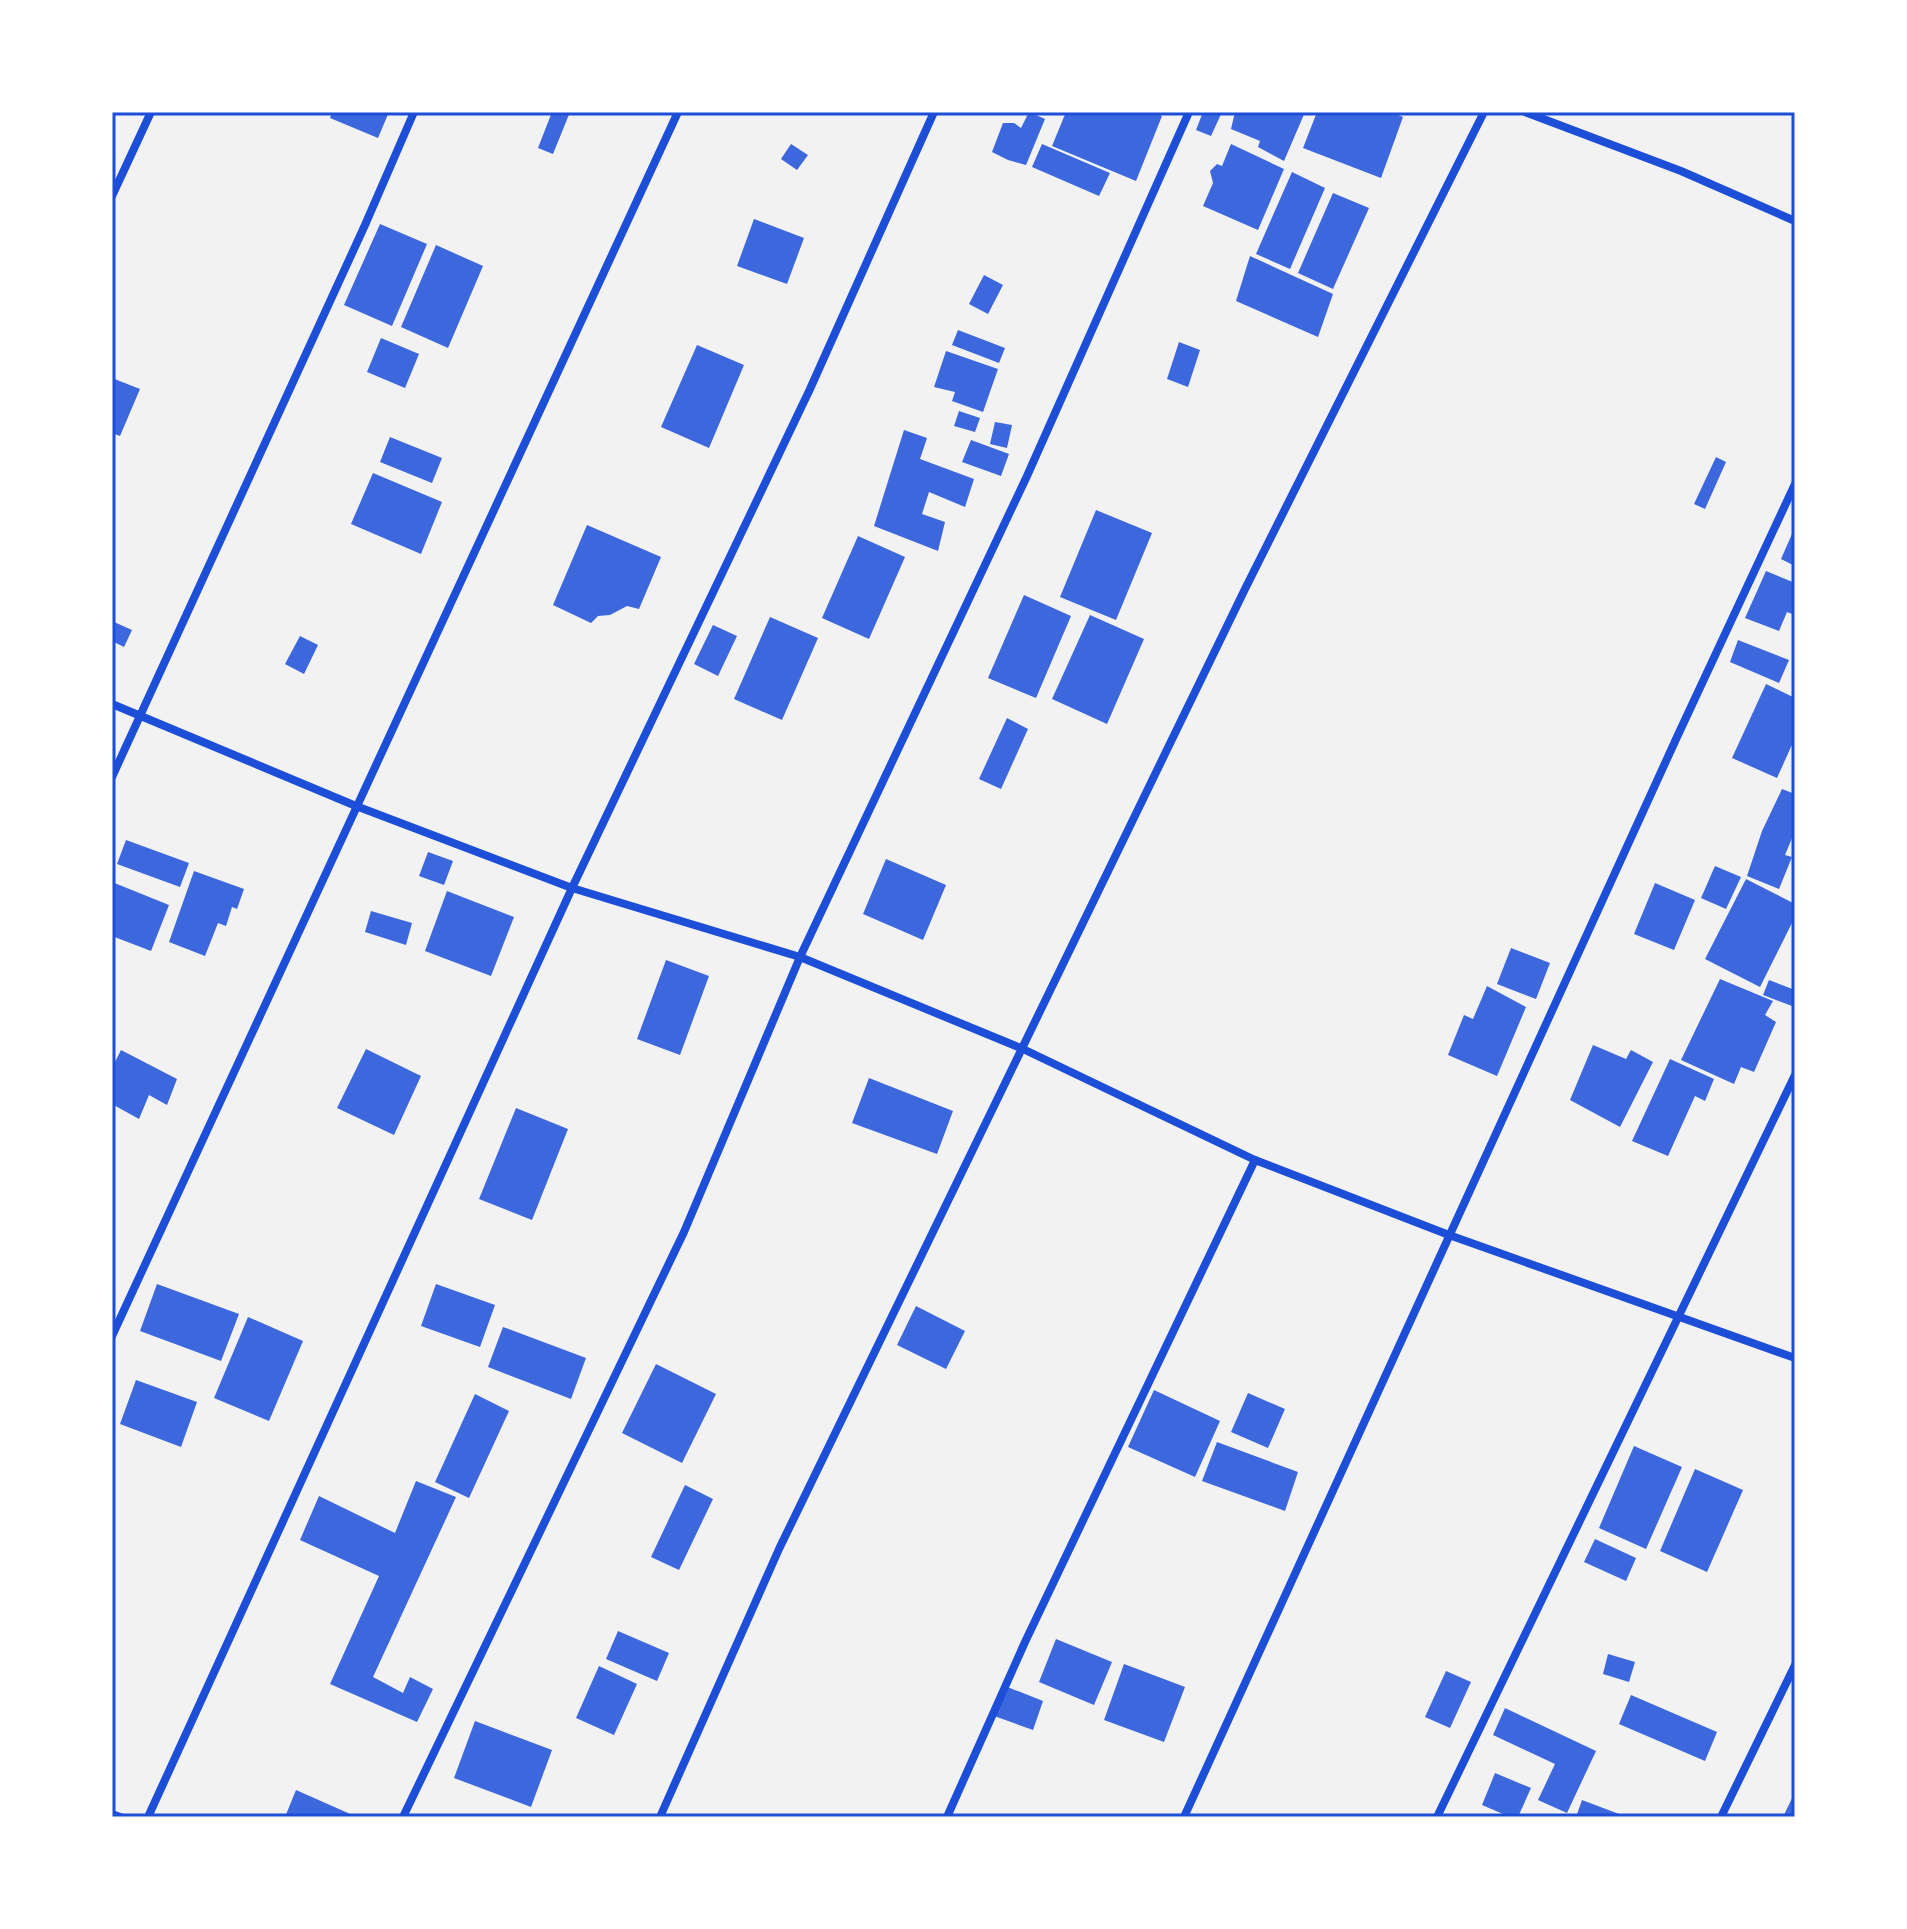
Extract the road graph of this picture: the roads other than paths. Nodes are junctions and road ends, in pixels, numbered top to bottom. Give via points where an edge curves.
1 (151, 112) edge
2 (414, 112) edge
3 (678, 112) edge
4 (934, 112) edge
5 (1189, 112) edge
6 (1484, 112) edge
7 (1525, 112) edge
8 (112, 196) edge
9 (1795, 221) edge
10 (1795, 484) edge
11 (112, 704) edge
12 (140, 716) junction
13 (112, 777) edge
14 (356, 806) junction
15 (572, 888) junction
16 (800, 957) junction
17 (1023, 1049) junction
18 (1795, 1075) edge
19 (1255, 1160) junction
20 (1449, 1235) junction
21 (1677, 1318) junction
22 (112, 1336) edge
23 (1795, 1358) edge
24 (1795, 1665) edge
25 (112, 1814) edge
26 (120, 1817) edge
27 (148, 1817) edge
28 (403, 1817) edge
29 (660, 1817) edge
30 (947, 1817) edge
31 (1184, 1817) edge
32 (1437, 1817) edge
33 (1721, 1817) edge

1 - 8 street
2 - 12 street
3 - 14 street
4 - 15 street via 810,389
5 - 16 street via 1027,476
6 - 17 street
7 - 9 street
10 - 20 street
11 - 12 street
12 - 13 street
12 - 14 street
14 - 15 street
14 - 22 street
15 - 16 street
15 - 27 street
16 - 17 street
16 - 28 street via 684,1232
17 - 19 street
17 - 29 street via 779,1549
18 - 21 street
19 - 20 street
19 - 30 street
20 - 21 street
20 - 31 street
21 - 23 street
21 - 32 street
24 - 33 street
25 - 26 street

